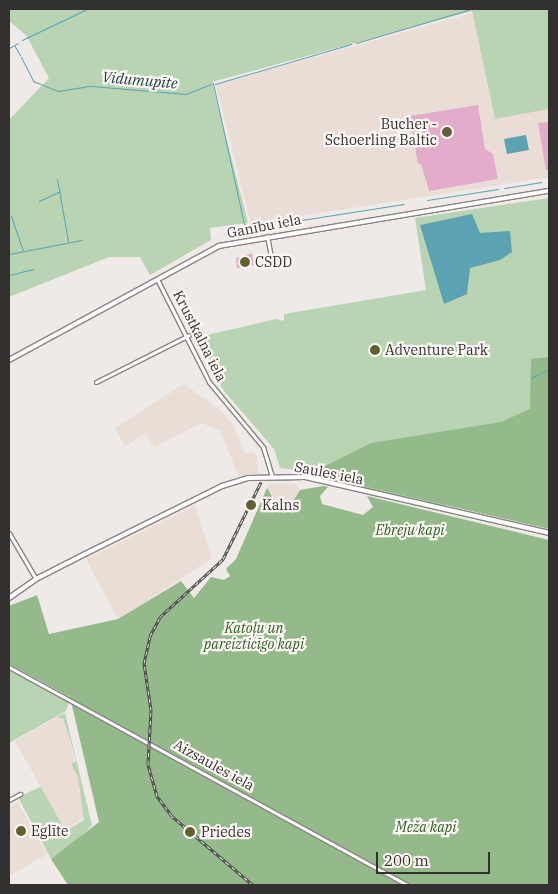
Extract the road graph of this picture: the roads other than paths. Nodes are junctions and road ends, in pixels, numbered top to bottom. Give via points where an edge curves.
1 (549, 191) edge
2 (267, 236) junction
3 (272, 262) dead end
4 (158, 279) junction
5 (189, 335) junction
6 (9, 360) edge
7 (96, 382) dead end
8 (272, 476) junction
9 (9, 533) edge
10 (549, 533) edge
11 (36, 579) junction
12 (9, 598) edge
13 (9, 667) edge
14 (20, 794) dead end
15 (9, 800) edge
16 (407, 885) edge

1 - 2 street, Ganību iela
2 - 3 street
2 - 4 street, Ganību iela via 219,246
4 - 5 street, Krustkalna iela
4 - 6 street, Ganību iela
5 - 7 street
5 - 8 street, Krustkalna iela via 209,382 263,446
8 - 10 street, Saules iela via 306,477
8 - 11 street, Saules iela via 222,486
9 - 11 street
11 - 12 street, Saules iela
13 - 16 street, Aizsaules iela
14 - 15 street

